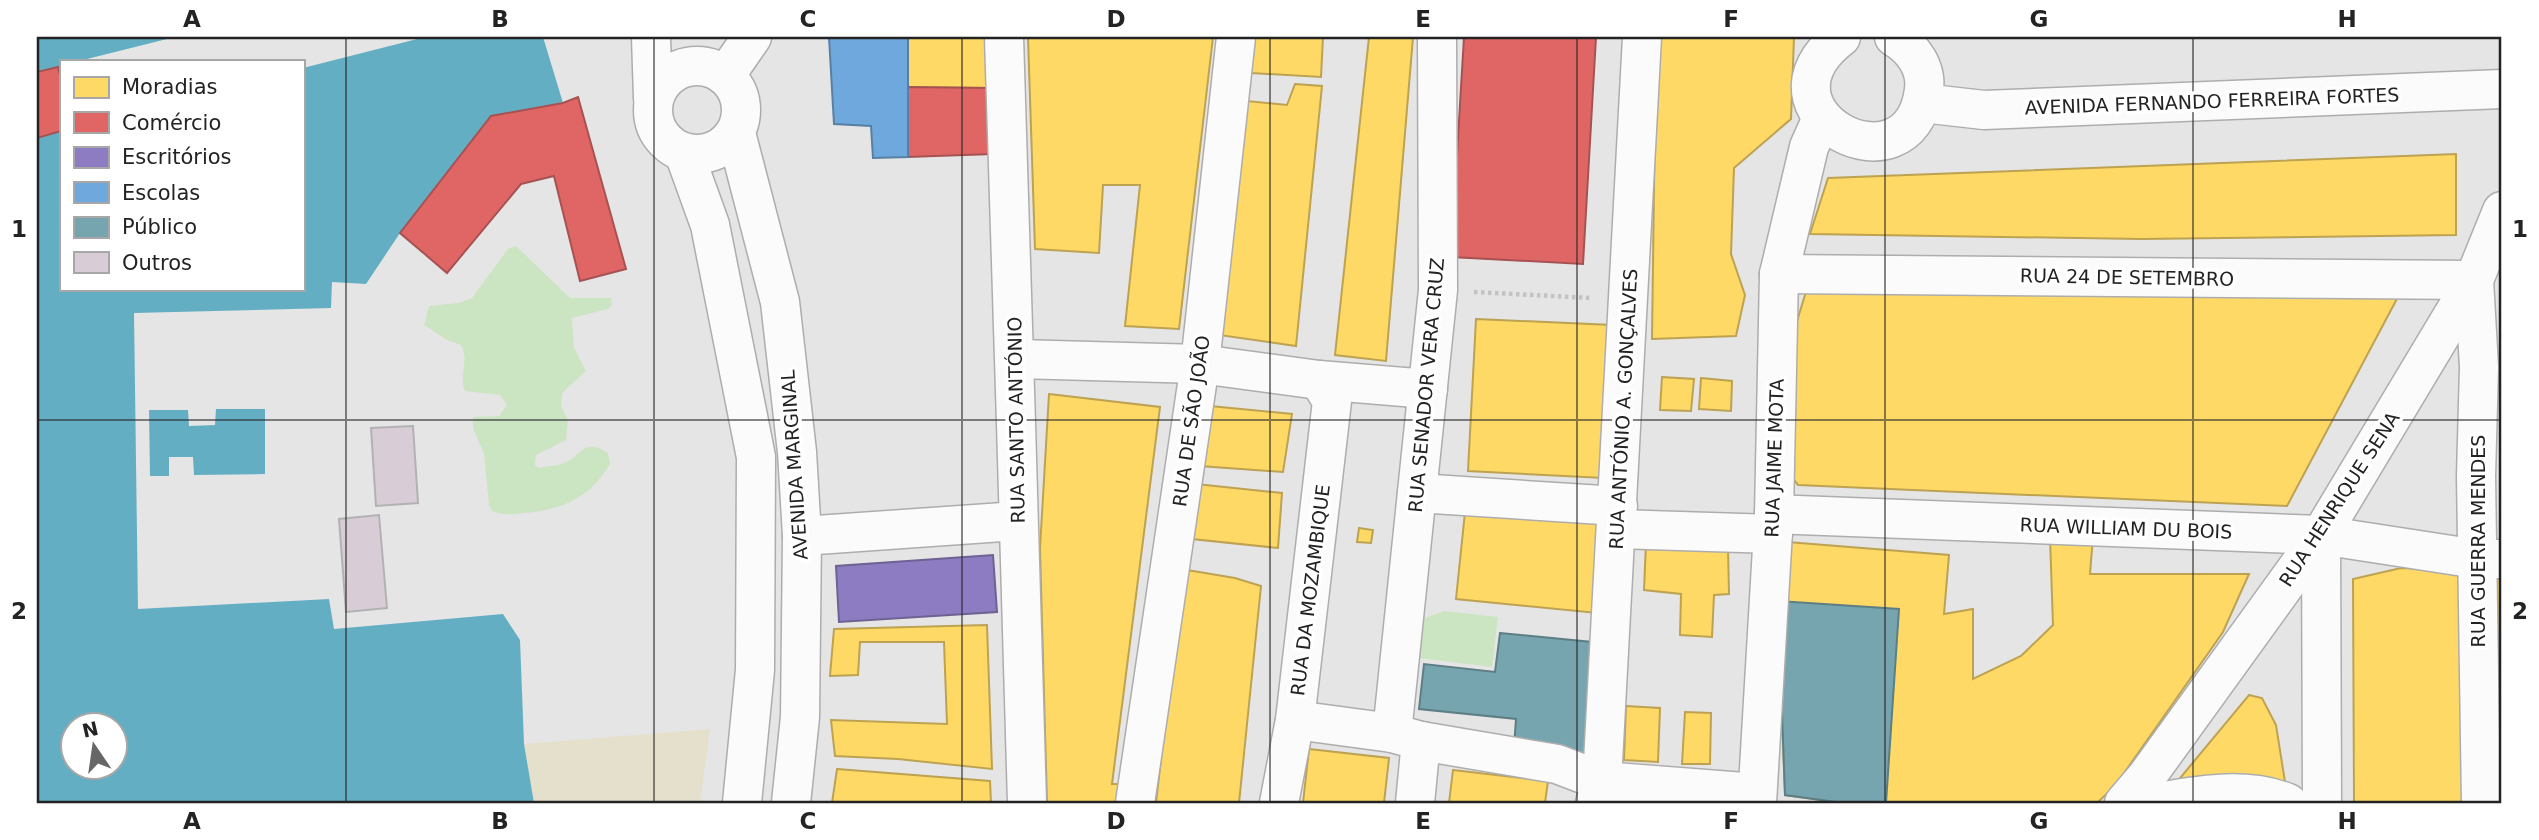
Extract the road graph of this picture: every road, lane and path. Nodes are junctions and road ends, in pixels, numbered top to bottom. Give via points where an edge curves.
1 (651, 37) edge
2 (752, 37) edge
3 (1004, 37) edge
4 (1236, 37) edge
5 (1437, 37) edge
6 (1642, 37) edge
7 (1841, 37) edge
8 (1894, 37) edge
9 (714, 60) edge
10 (2502, 89) edge
11 (653, 98) junction
12 (1922, 103) junction
13 (1822, 118) junction
14 (736, 133) junction
15 (684, 153) junction
16 (2502, 211) edge
17 (1779, 274) junction
18 (2474, 280) junction
19 (1438, 290) junction
20 (1630, 300) junction
21 (1017, 359) junction
22 (2425, 362) junction
23 (1200, 364) junction
24 (2491, 367) edge
25 (1318, 380) junction
26 (1428, 389) junction
27 (1417, 493) junction
28 (1617, 518) junction
29 (1018, 521) junction
30 (1773, 524) junction
31 (2321, 535) junction
32 (802, 536) junction
33 (2490, 559) edge
34 (1294, 720) junction
35 (1406, 737) junction
36 (1599, 792) edge
37 (1757, 798) edge
38 (742, 803) edge
39 (791, 803) edge
40 (1027, 803) edge
41 (1135, 803) edge
42 (1279, 803) edge
43 (1415, 803) edge
44 (2124, 803) edge
45 (2152, 803) edge
46 (2288, 803) edge
47 (2322, 803) edge
48 (2481, 803) edge

1 - 11 street
2 - 9 street
3 - 21 street, RUA SANTO ANTÓNIO
4 - 23 street, RUA DE SÃO JOÃO
5 - 19 street, RUA SENADOR VERA CRUZ
6 - 20 street, RUA ANTÓNIO A. GONÇALVES
7 - 13 street via 1816,64 1814,102
8 - 12 street via 1912,50 1921,66
9 - 11 street via 676,71 662,82
9 - 14 street via 739,96
10 - 12 street, AVENIDA FERNANDO FERREIRA FORTES via 1984,110
11 - 15 street via 656,129 670,146
12 - 13 street via 1901,132 1868,142 1850,139
13 - 17 street, RUA JAIME MOTA via 1809,147
14 - 15 street via 720,149 701,155
14 - 32 street, AVENIDA MARGINAL via 780,302
15 - 38 street, AVENIDA MARGINAL via 710,225 756,457 755,670
16 - 18 street, RUA HENRIQUE SENA
17 - 18 street, RUA 24 DE SETEMBRO
17 - 30 street, RUA JAIME MOTA
18 - 22 street, RUA HENRIQUE SENA
18 - 24 street, RUA GUERRA MENDES
19 - 20 path
19 - 26 street, RUA SENADOR VERA CRUZ
20 - 28 street, RUA ANTÓNIO A. GONÇALVES
21 - 23 street
21 - 29 street, RUA SANTO ANTÓNIO
22 - 24 street
22 - 31 street, RUA HENRIQUE SENA
23 - 25 street
23 - 41 street, RUA DE SÃO JOÃO
24 - 33 street, RUA GUERRA MENDES
25 - 26 street
25 - 34 street, RUA DA MOZAMBIQUE via 1332,401
26 - 27 street, RUA SENADOR VERA CRUZ
27 - 28 street, RUA WILLIAM DU BOIS
27 - 35 street, RUA SENADOR VERA CRUZ
28 - 30 street, RUA WILLIAM DU BOIS
28 - 36 street, RUA ANTÓNIO A. GONÇALVES
29 - 32 street
29 - 40 street, RUA SANTO ANTÓNIO
30 - 31 street, RUA WILLIAM DU BOIS
30 - 37 street, RUA JAIME MOTA
31 - 33 street, RUA WILLIAM DU BOIS
31 - 44 street, RUA HENRIQUE SENA
31 - 47 street
32 - 39 street, AVENIDA MARGINAL via 800,716
33 - 48 street, RUA GUERRA MENDES
34 - 35 street
34 - 42 street, RUA DA MOZAMBIQUE
35 - 36 street via 1557,764
35 - 43 street, RUA SENADOR VERA CRUZ
36 - 37 street
45 - 46 street via 2193,796 2265,794

